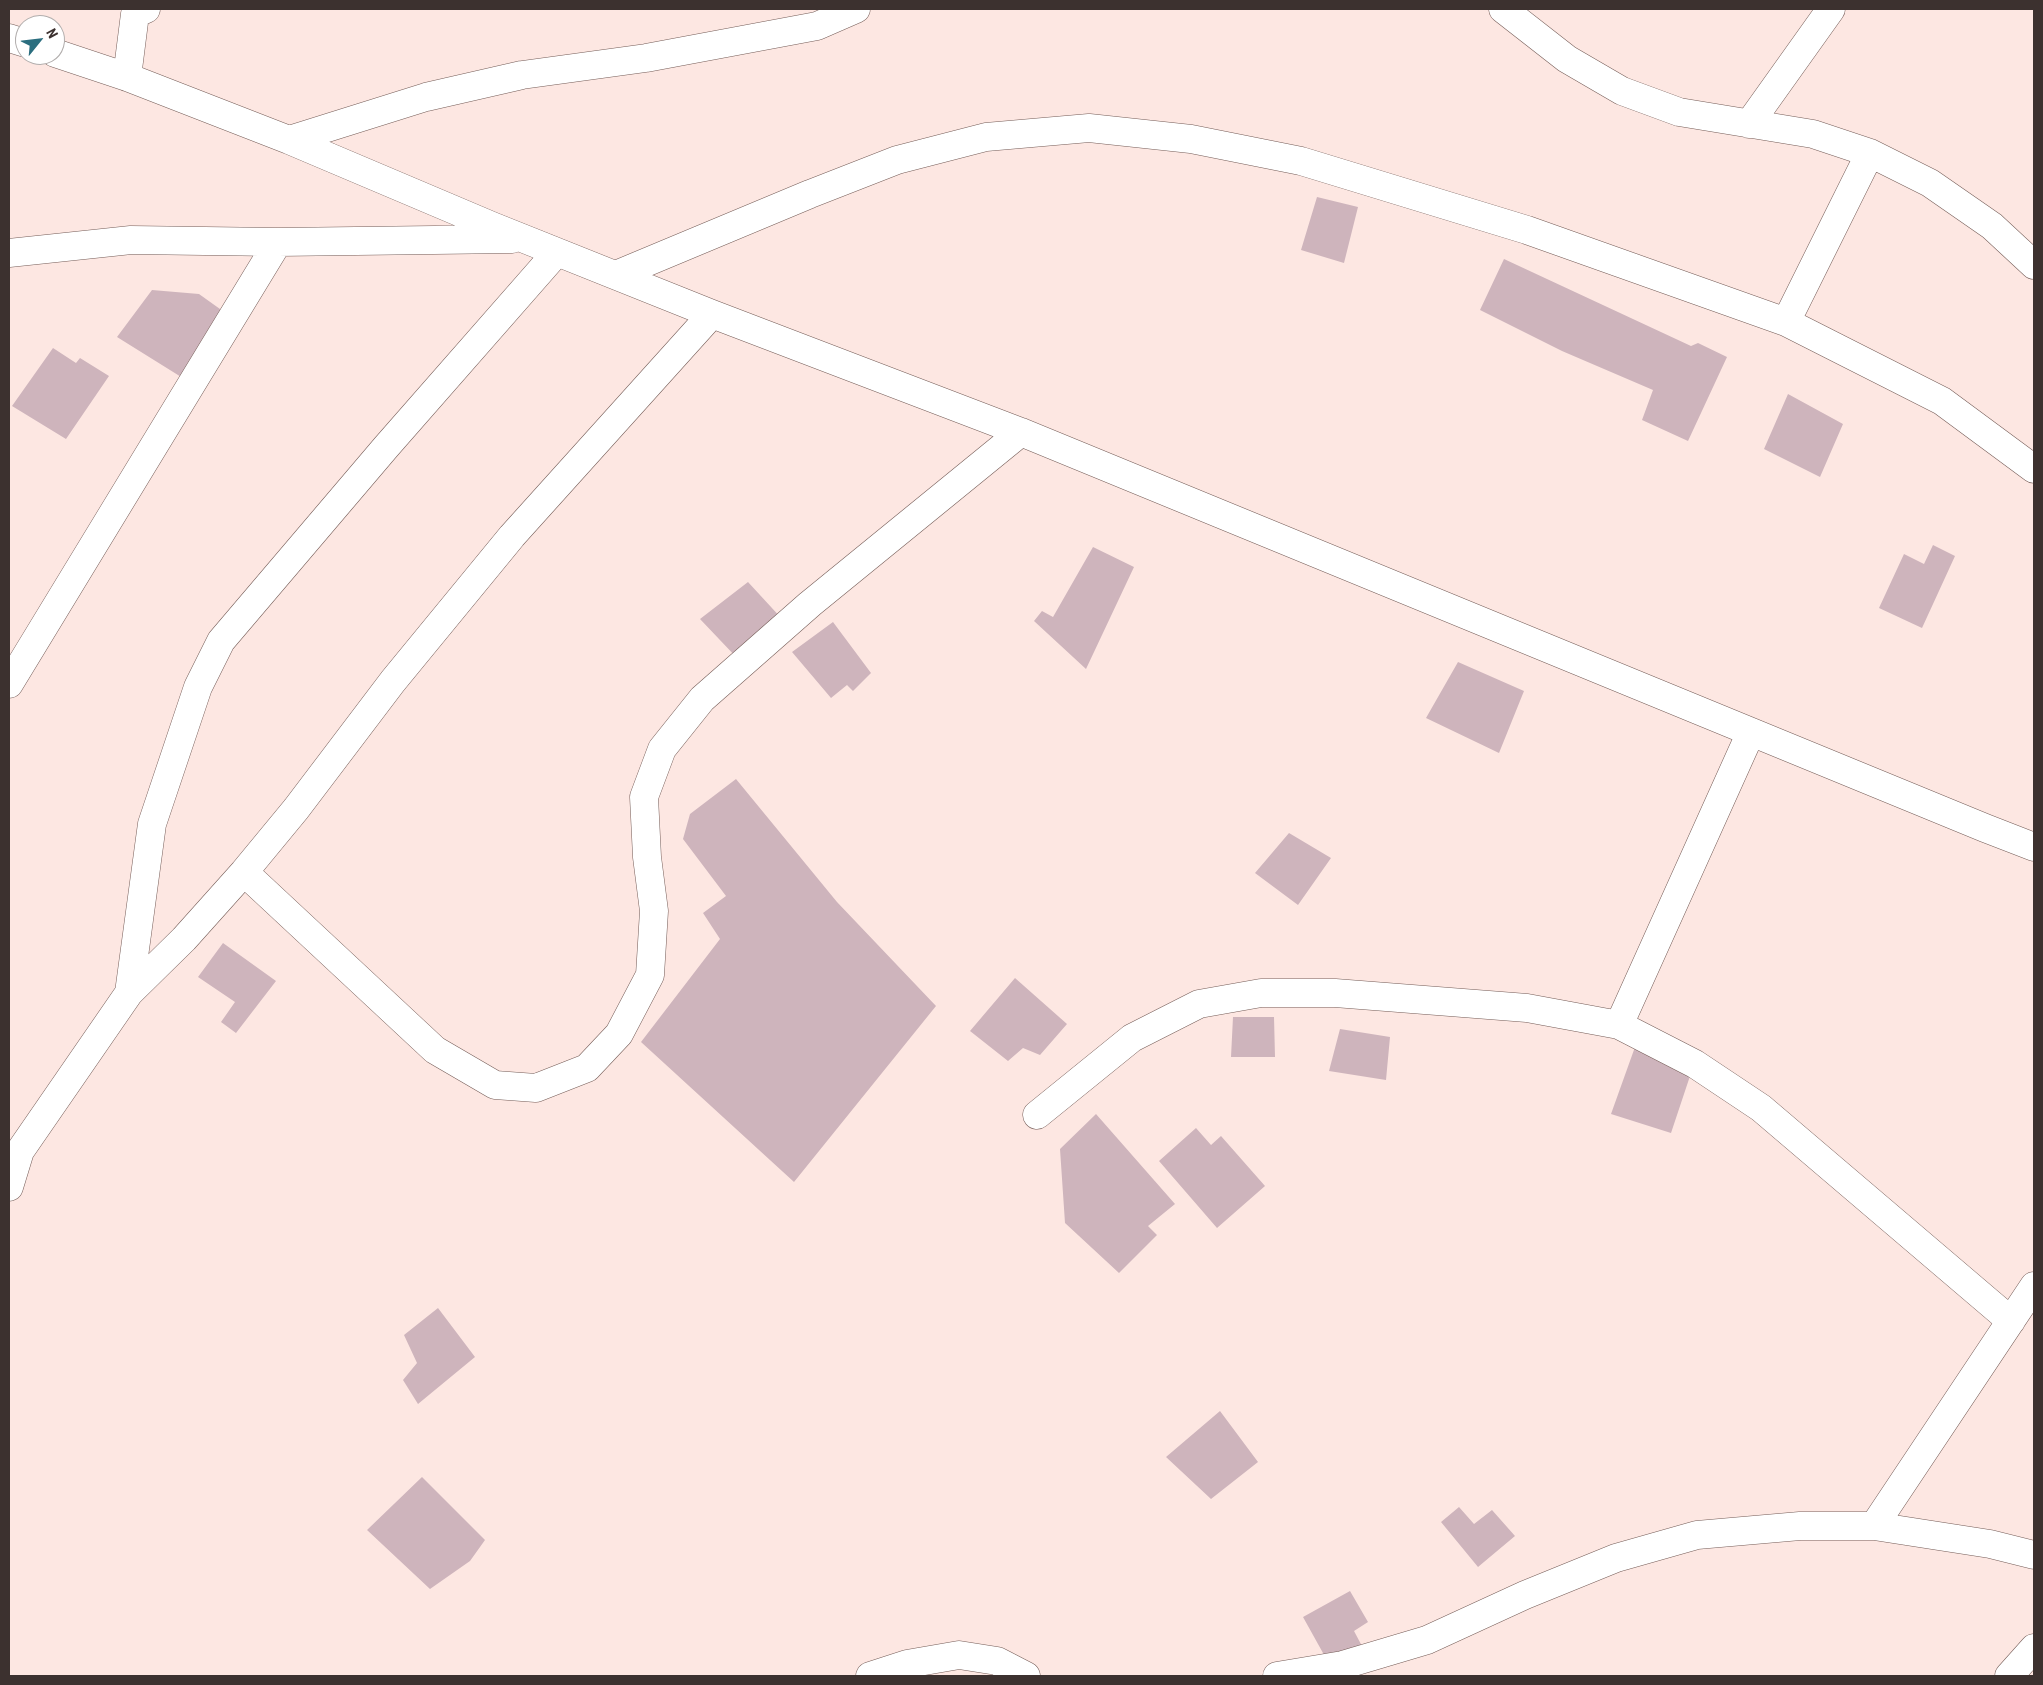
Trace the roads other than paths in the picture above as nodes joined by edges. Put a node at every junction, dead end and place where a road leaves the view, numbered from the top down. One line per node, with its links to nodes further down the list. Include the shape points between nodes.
1 (856, 9): 5 (street)
2 (1503, 9): 8 (street, via 1567,59 1622,91 1679,112)
3 (1831, 9): 8 (street)
4 (138, 11): 7 (street)
5 (813, 17): 9 (street, via 646,58 522,74 426,97)
6 (65, 56): 7 (street)
7 (127, 78): 9 (street)
8 (1749, 124): 10 (street, via 1813,134)
9 (289, 140): 11 (street)
10 (1865, 163): 15 (street, via 1930,183 1992,226); 17 (street)
11 (525, 239): 12 (street); 13 (street)
12 (278, 242): 14 (street, via 131,240); 21 (street)
13 (557, 252): 16 (street); 25 (street, via 386,446 221,641 198,687 152,824)
14 (11, 257)
15 (2034, 265)
16 (616, 275): 17 (street, via 896,160 986,137 1089,128 1191,139 1301,161); 18 (street)
17 (1792, 311): 20 (street, via 1942,401)
18 (712, 314): 19 (street); 24 (street, via 512,536)
19 (1021, 432): 22 (street); 24 (street, via 810,604 702,699 662,749 644,797 654,911 650,976 619,1034 587,1068 536,1088 495,1085 435,1050)
20 (2034, 470)
21 (9, 684)
22 (1751, 732): 23 (street); 26 (street)
23 (2034, 847)
24 (244, 872): 25 (street, via 184,939)
25 (129, 993): 28 (street, via 20,1151)
26 (1619, 1026): 27 (street, via 1527,1008 1335,993 1261,993 1199,1004 1132,1038); 30 (street, via 1695,1064 1761,1108)
27 (1037, 1115)
28 (9, 1187)
29 (2034, 1286): 30 (street)
30 (2011, 1320): 31 (street)
31 (1874, 1526): 32 (street, via 1990,1544); 36 (street, via 1800,1526 1697,1535 1616,1558 1426,1640 1343,1665)
32 (2034, 1555)
33 (2034, 1648): 37 (street)
34 (870, 1676): 35 (street, via 907,1664 959,1655 997,1662)
35 (1026, 1676)
36 (1277, 1676)
37 (2009, 1676)

